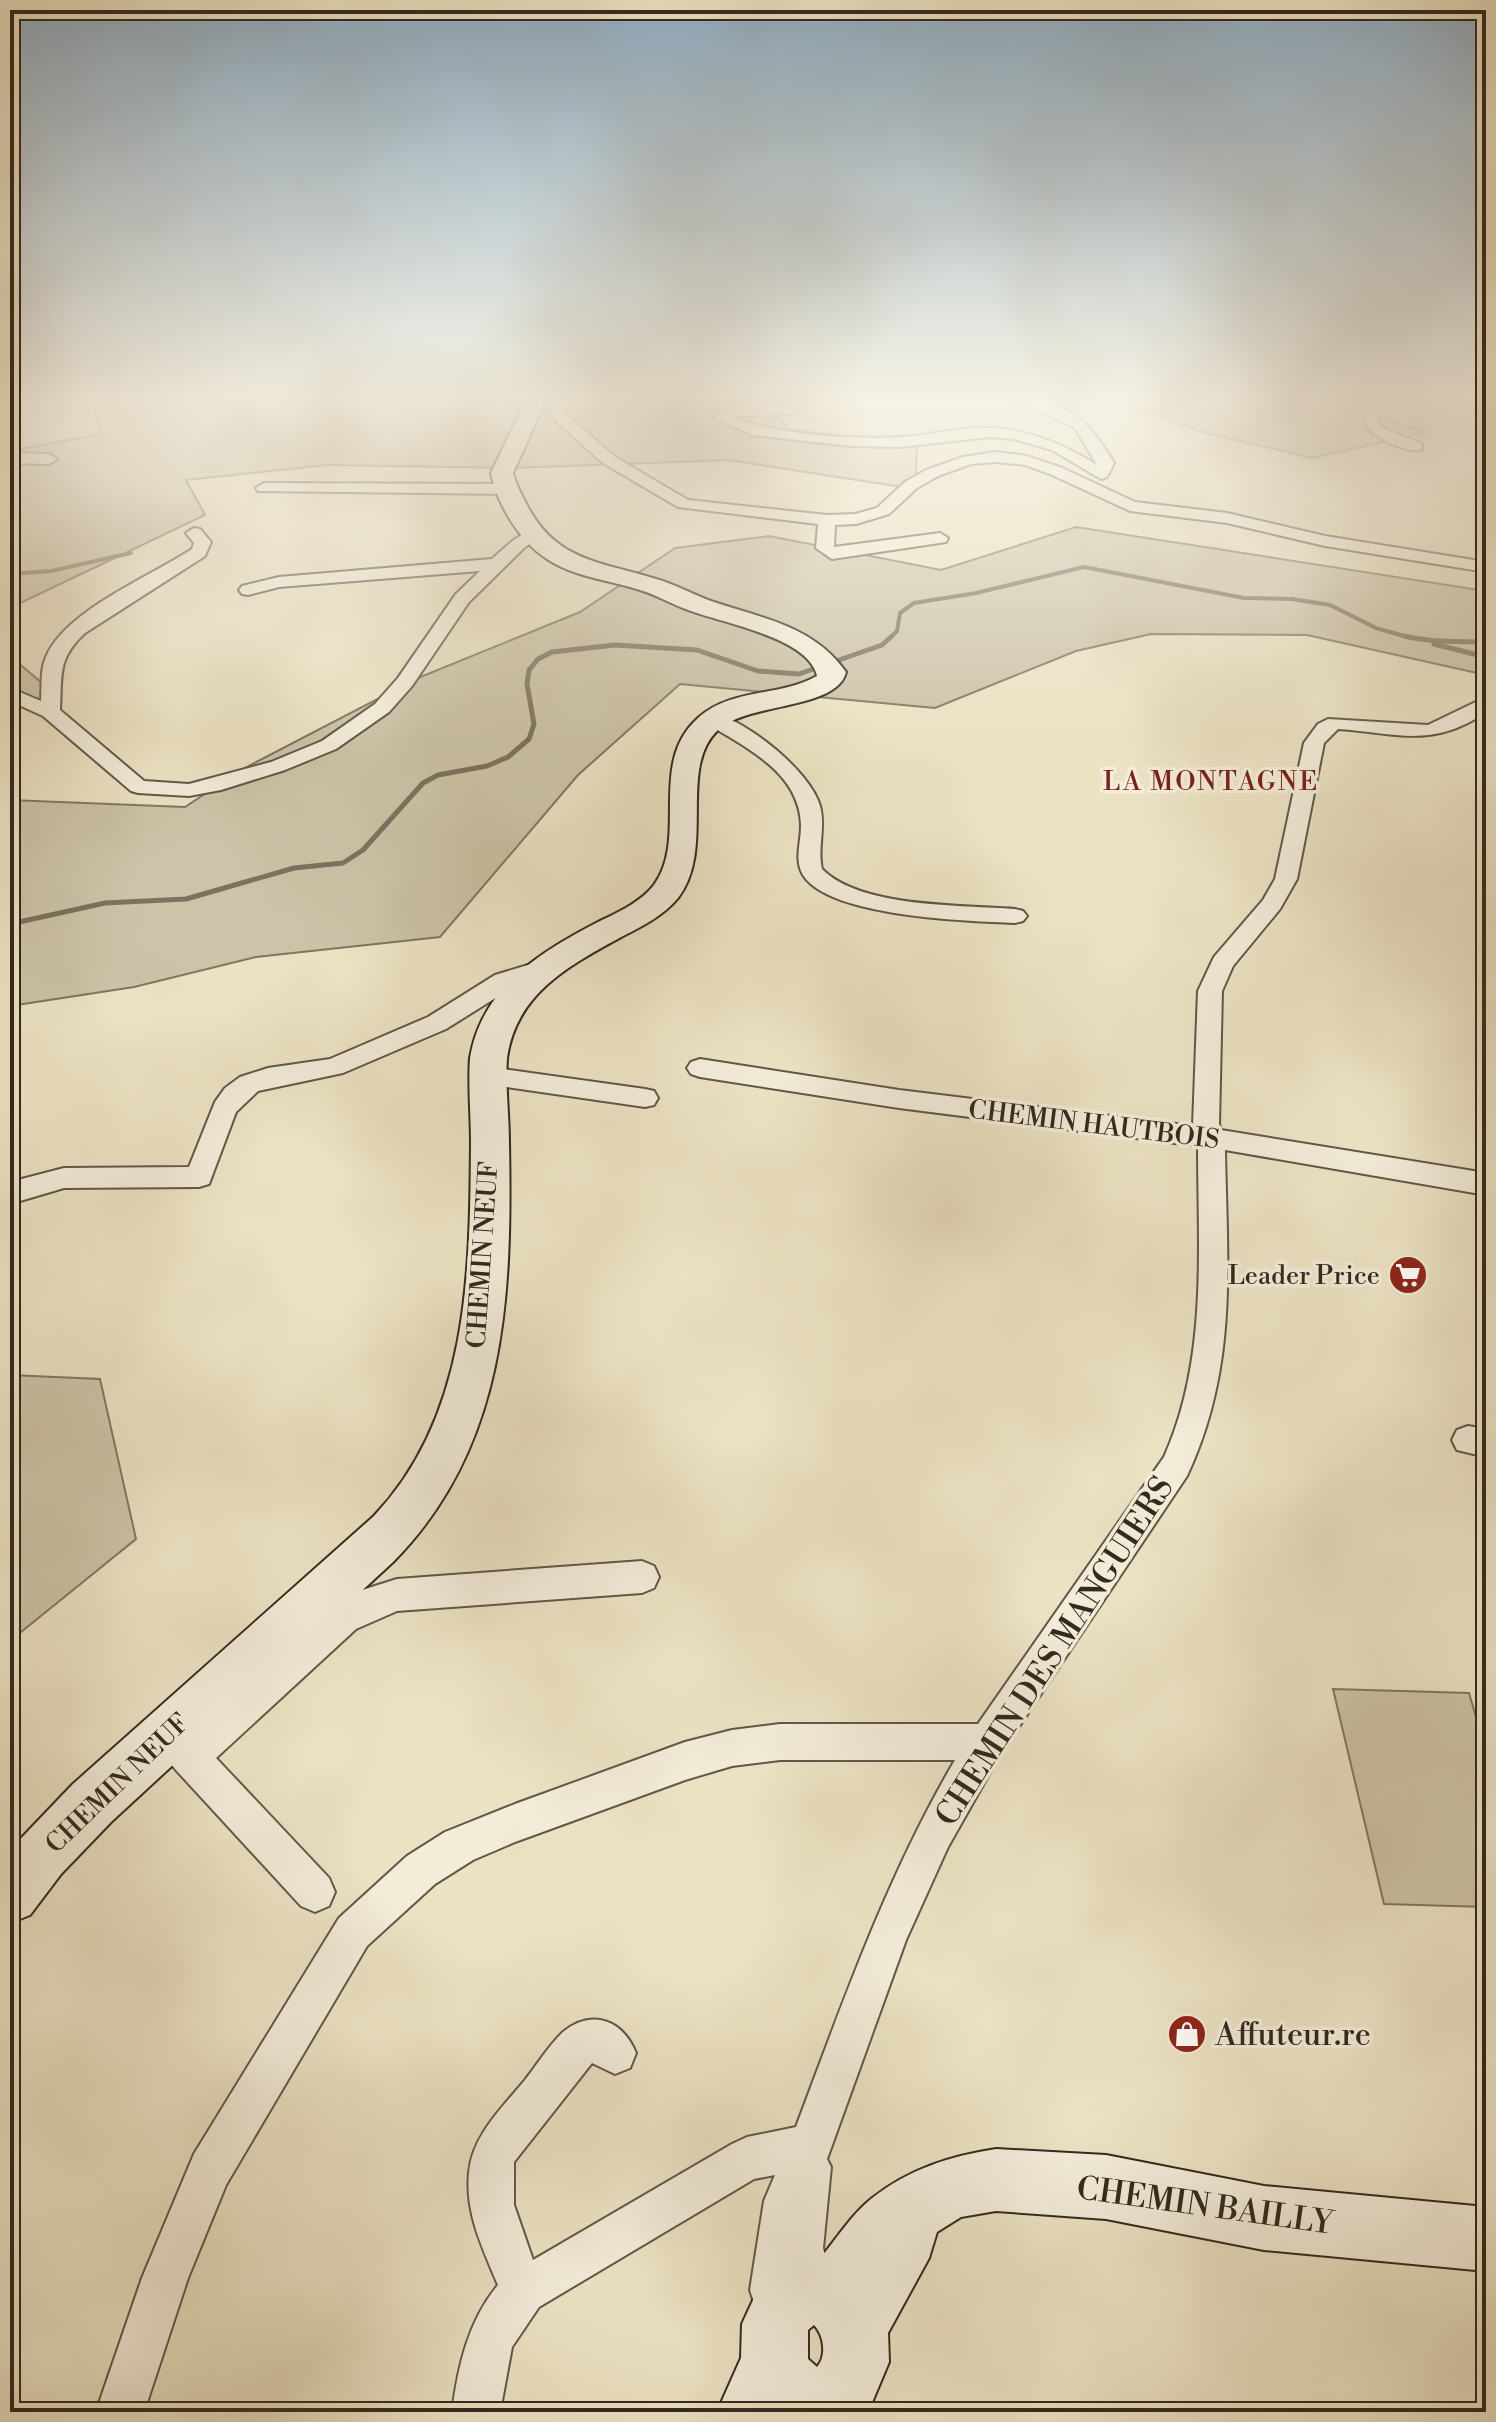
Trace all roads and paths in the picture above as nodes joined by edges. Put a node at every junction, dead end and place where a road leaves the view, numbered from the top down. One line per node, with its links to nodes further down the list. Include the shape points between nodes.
1 (520, 513): 7 (street)
2 (765, 513): 5 (street)
3 (876, 513): 5 (street)
4 (1183, 513): 10 (street)
5 (827, 520): 8 (street, via 825,548 832,554)
6 (194, 533): 14 (street, via 203,542 199,552 90,620 64,643 55,656)
7 (532, 536): 9 (street); 15 (street, via 572,563 777,629 824,661 830,680 825,685 736,707)
8 (940, 538)
9 (498, 564): 11 (street, via 279,582); 14 (street, via 462,598 382,708 329,745 278,766 189,790 138,787)
10 (1486, 567)
11 (248, 590)
12 (10, 694): 14 (street)
13 (1486, 703): 21 (street, CHEMIN DES MANGUIERS, via 1445,729 1413,733 1335,723 1319,734 1286,879 1272,904 1222,963 1210,991 1206,1124)
14 (50, 712)
15 (713, 719): 16 (street, via 780,763 807,792 812,812 809,864 828,885 860,898 918,908); 17 (street, CHEMIN NEUF, via 691,750 679,864 668,888 626,921)
16 (1015, 916)
17 (541, 969): 19 (street, CHEMIN NEUF, via 520,987 494,1031); 23 (street, via 504,981 437,1023 334,1067 249,1084 224,1109 199,1177 64,1178)
18 (700, 1068): 21 (street, CHEMIN HAUTBOIS)
19 (488, 1076): 20 (street); 26 (street, CHEMIN NEUF, via 489,1220 480,1332 449,1449 402,1520)
20 (645, 1098)
21 (1211, 1138): 22 (street, CHEMIN HAUTBOIS); 25 (street, CHEMIN DES MANGUIERS, via 1210,1316 1196,1420 1176,1466)
22 (1486, 1184)
23 (10, 1193)
24 (642, 1577): 26 (street, via 397,1595 371,1603 344,1617)
25 (987, 1742): 30 (street, CHEMIN DES MANGUIERS, via 934,1833 888,1935); 34 (street, via 780,1742 732,1748 515,1823 459,1846 421,1870 345,1945 210,2170 165,2278)
26 (178, 1745): 27 (street); 28 (street, CHEMIN NEUF, via 58,1833)
27 (315, 1892)
28 (10, 1895)
29 (615, 2053): 32 (street, via 603,2040 577,2048 495,2152 488,2170 491,2209)
30 (811, 2146): 32 (street, via 747,2159); 33 (street, CHEMIN DES MANGUIERS, via 786,2201 773,2290)
31 (1486, 2239): 33 (street, CHEMIN BAILLY, via 1264,2218 1106,2187 996,2180 951,2187 929,2201)
32 (523, 2291): 35 (street, via 502,2312 482,2361)
33 (801, 2352)
34 (120, 2412)
35 (476, 2412)

